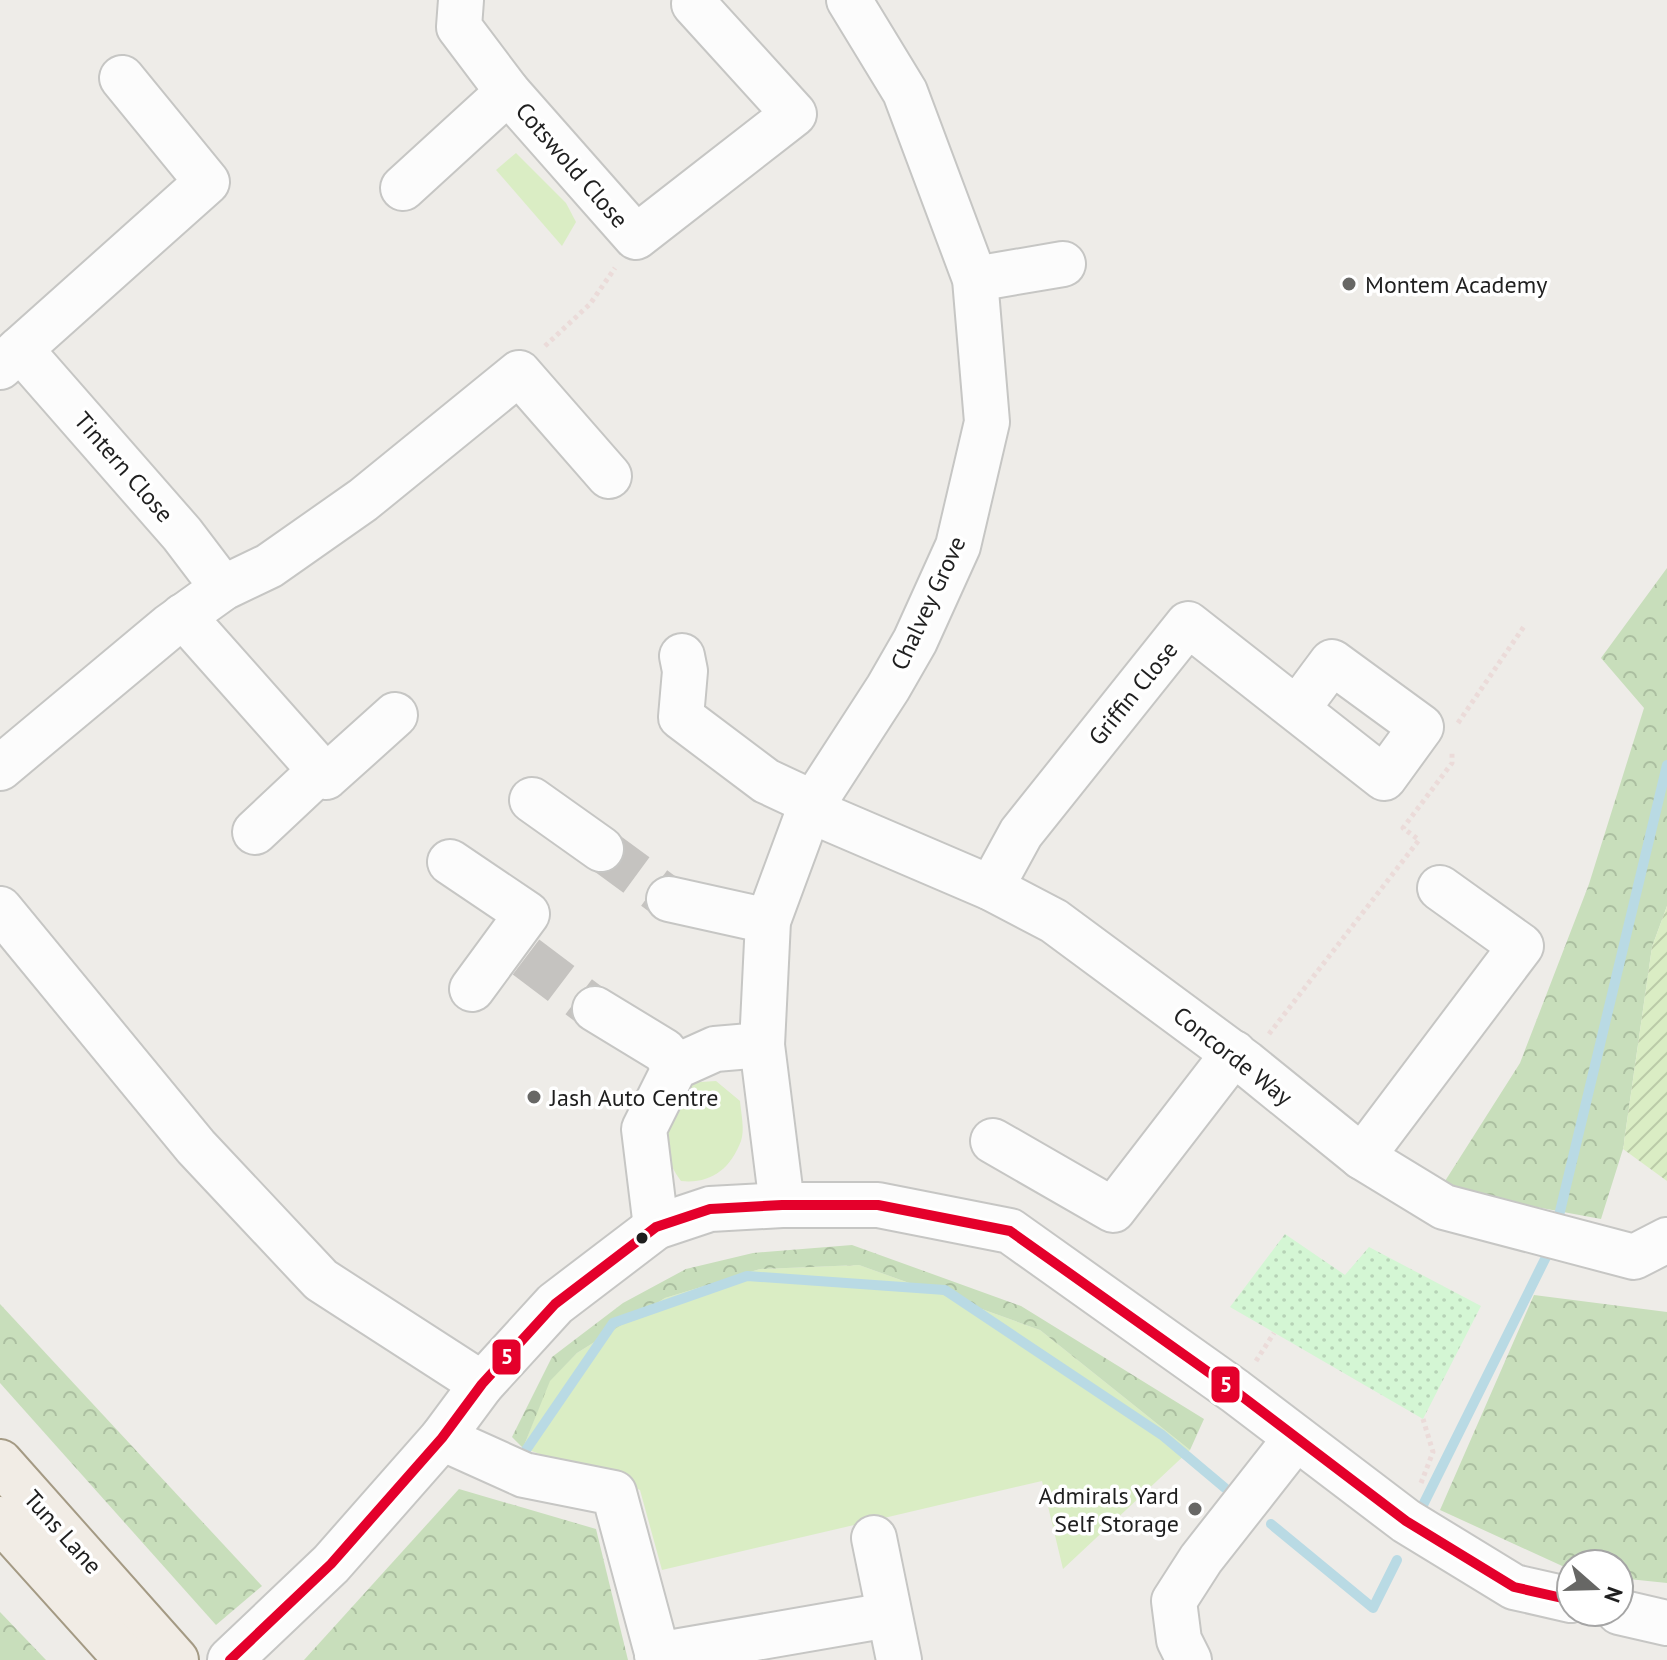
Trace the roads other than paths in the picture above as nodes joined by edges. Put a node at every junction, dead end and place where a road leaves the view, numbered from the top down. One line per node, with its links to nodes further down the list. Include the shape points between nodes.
1 (461, 0): 5 (street, Cotswold Close, via 459,27)
2 (849, 0): 8 (street, Chalvey Grove, via 905,92)
3 (694, 4): 5 (street, Cotswold Close, via 794,114 636,237)
4 (122, 78): 9 (street, via 207,182)
5 (508, 92): 6 (street, Cotswold Close)
6 (403, 188)
7 (1063, 264): 8 (street)
8 (975, 279): 19 (street, Chalvey Grove, via 987,422 958,546 915,641)
9 (10, 358): 11 (street, Tintern Close, via 182,534)
10 (609, 476): 11 (street, via 519,373 363,500 269,566)
11 (223, 588): 12 (street)
12 (183, 616): 16 (street); 17 (street)
13 (682, 656): 19 (street, Concorde Way, via 681,717 766,781)
14 (1297, 709): 14 (street, Griffin Close, via 1384,778 1421,727 1332,662); 23 (street, Griffin Close, via 1188,624 1021,833)
15 (395, 715): 17 (street, via 326,777)
16 (0, 768)
17 (320, 771): 20 (street)
18 (532, 800): 21 (street)
19 (811, 806): 23 (street, Concorde Way); 27 (street, Chalvey Grove)
20 (255, 832)
21 (601, 849)
22 (450, 862): 28 (street, via 527,914 517,950)
23 (991, 888): 31 (street, Concorde Way, via 1054,921)
24 (1440, 888): 34 (street, via 1521,946)
25 (669, 899): 27 (street)
26 (0, 909): 38 (street, via 196,1147 321,1280)
27 (768, 921): 30 (street, Chalvey Grove)
28 (472, 989)
29 (595, 1009): 32 (street, via 664,1051)
30 (762, 1045): 32 (street, via 715,1049); 35 (street, Chalvey Grove)
31 (1240, 1058): 33 (street, via 1113,1210); 34 (street, Concorde Way)
32 (675, 1067): 36 (street, via 644,1129)
33 (993, 1141)
34 (1362, 1157): 37 (street, Concorde Way, via 1444,1207 1634,1257)
35 (782, 1205): 36 (street, via 710,1209); 40 (street, via 878,1205 1010,1231)
36 (656, 1227): 38 (street, via 555,1304)
37 (1667, 1240)
38 (482, 1384): 39 (street)
39 (442, 1438): 49 (street, via 524,1475 614,1493); 52 (street, via 331,1564)
40 (1296, 1438): 44 (street, via 1406,1521 1514,1587); 54 (street, via 1174,1601 1179,1640)
41 (0, 1462): 45 (main road, Tuns Lane)
42 (0, 1519): 45 (main road, Tuns Lane)
43 (874, 1538): 46 (street)
44 (1555, 1596)
45 (110, 1613): 50 (main road); 51 (main road)
46 (888, 1615): 49 (street); 53 (street)
47 (1635, 1616): 48 (street)
48 (1667, 1623)
49 (658, 1658)
50 (127, 1660)
51 (176, 1660)
52 (230, 1660)
53 (899, 1660)
54 (1189, 1660)

